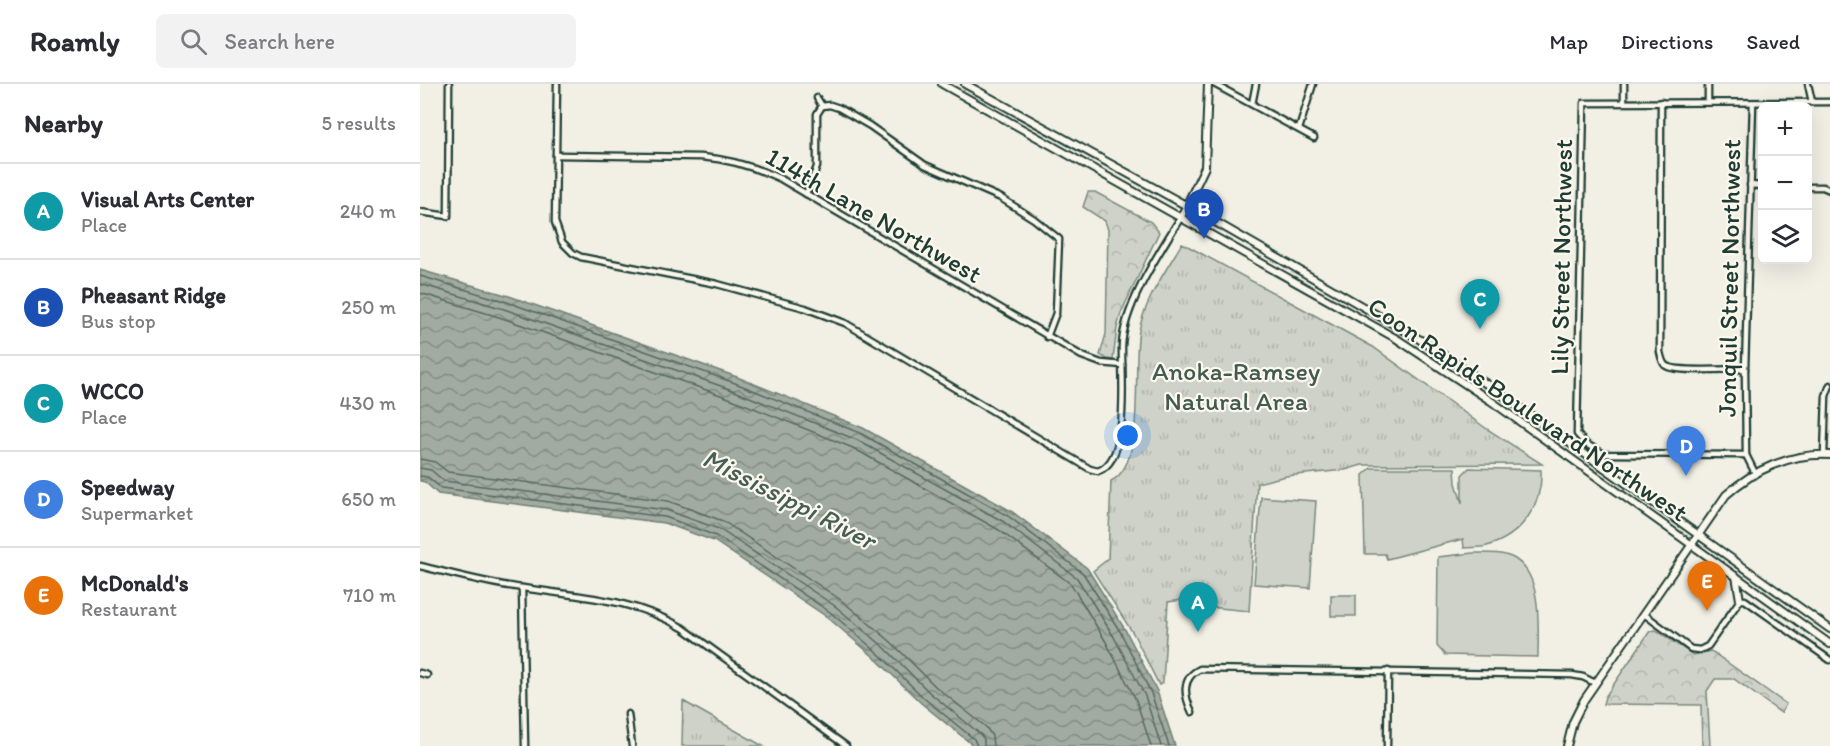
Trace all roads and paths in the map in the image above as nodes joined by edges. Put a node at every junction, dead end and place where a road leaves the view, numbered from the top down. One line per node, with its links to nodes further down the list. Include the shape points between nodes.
1 (449, 84): 31 (street, via 448,216)
2 (557, 84): 24 (street)
3 (942, 84): 32 (main road, Coon Rapids Boulevard Northwest)
4 (965, 84): 30 (main road, Coon Rapids Boulevard Northwest)
5 (1208, 84): 30 (main road, via 1205,166)
6 (1214, 84): 20 (street)
7 (1256, 84): 20 (street)
8 (1313, 84): 22 (street)
9 (1624, 84): 13 (street)
10 (1708, 84): 15 (street, Jonquil Street Northwest)
11 (1808, 84): 16 (street)
12 (817, 98): 21 (street)
13 (1624, 102): 14 (street); 37 (street, Lily Street Northwest, via 1584,103 1576,431 1579,438 1604,454)
14 (1661, 102): 15 (street); 35 (street, via 1663,363 1695,370)
15 (1708, 102): 18 (street)
16 (1812, 102): 17 (street)
17 (1830, 102)
18 (1753, 103): 19 (street); 25 (street, Jonquil Street Northwest)
19 (1758, 103)
20 (1252, 104): 22 (street)
21 (822, 106): 29 (street, via 817,114 817,167); 33 (street, via 839,108 925,165 1001,198 1059,239 1056,314)
22 (1299, 129): 23 (street)
23 (1314, 138)
24 (556, 155): 29 (street, 114th Lane Northwest, via 718,159 756,168); 34 (street, via 555,222 567,249 581,257 717,284 831,317 1090,469 1098,471 1107,466 1118,446)
25 (1750, 185): 26 (street); 35 (street, Jonquil Street Northwest)
26 (1758, 186)
27 (1812, 187): 28 (street)
28 (1830, 190)
29 (806, 194): 33 (street, 114th Lane Northwest)
30 (1186, 206): 32 (main road); 40 (main road, Coon Rapids Boulevard Northwest, via 1419,339)
31 (420, 212)
32 (1181, 217): 34 (street, via 1129,312 1122,339); 41 (main road, Coon Rapids Boulevard Northwest, via 1413,349)
33 (1047, 337): 34 (street, 114th Lane Northwest, via 1091,360)
34 (1122, 365)
35 (1745, 369): 37 (street, Jonquil Street Northwest)
36 (1830, 385): 38 (street, via 1826,396)
37 (1746, 455): 39 (street)
38 (1827, 455): 39 (main road, via 1791,459)
39 (1755, 473): 40 (main road, via 1726,495)
40 (1698, 535): 41 (main road); 47 (main road, Coon Rapids Boulevard Northwest)
41 (1692, 545): 43 (main road, Coon Rapids Boulevard Northwest); 46 (main road)
42 (420, 566): 44 (street)
43 (1736, 576): 45 (main road); 48 (main road, Coon Rapids Boulevard Northwest)
44 (522, 588): 56 (street); 58 (street, via 610,600 657,615 683,628)
45 (1740, 600): 46 (street, via 1708,646 1700,650 1691,649); 49 (street, via 1747,601)
46 (1644, 614): 53 (main road)
47 (1830, 629)
48 (1830, 644)
49 (1830, 660)
50 (1388, 671): 53 (street, via 1572,675); 54 (street, via 1200,669 1186,686); 59 (street)
51 (420, 673): 52 (street)
52 (427, 675)
53 (1595, 683): 60 (main road, via 1577,711)
54 (1192, 712)
55 (628, 714): 57 (street)
56 (525, 746)
57 (632, 746)
58 (846, 746)
59 (1387, 746)
60 (1567, 746)

